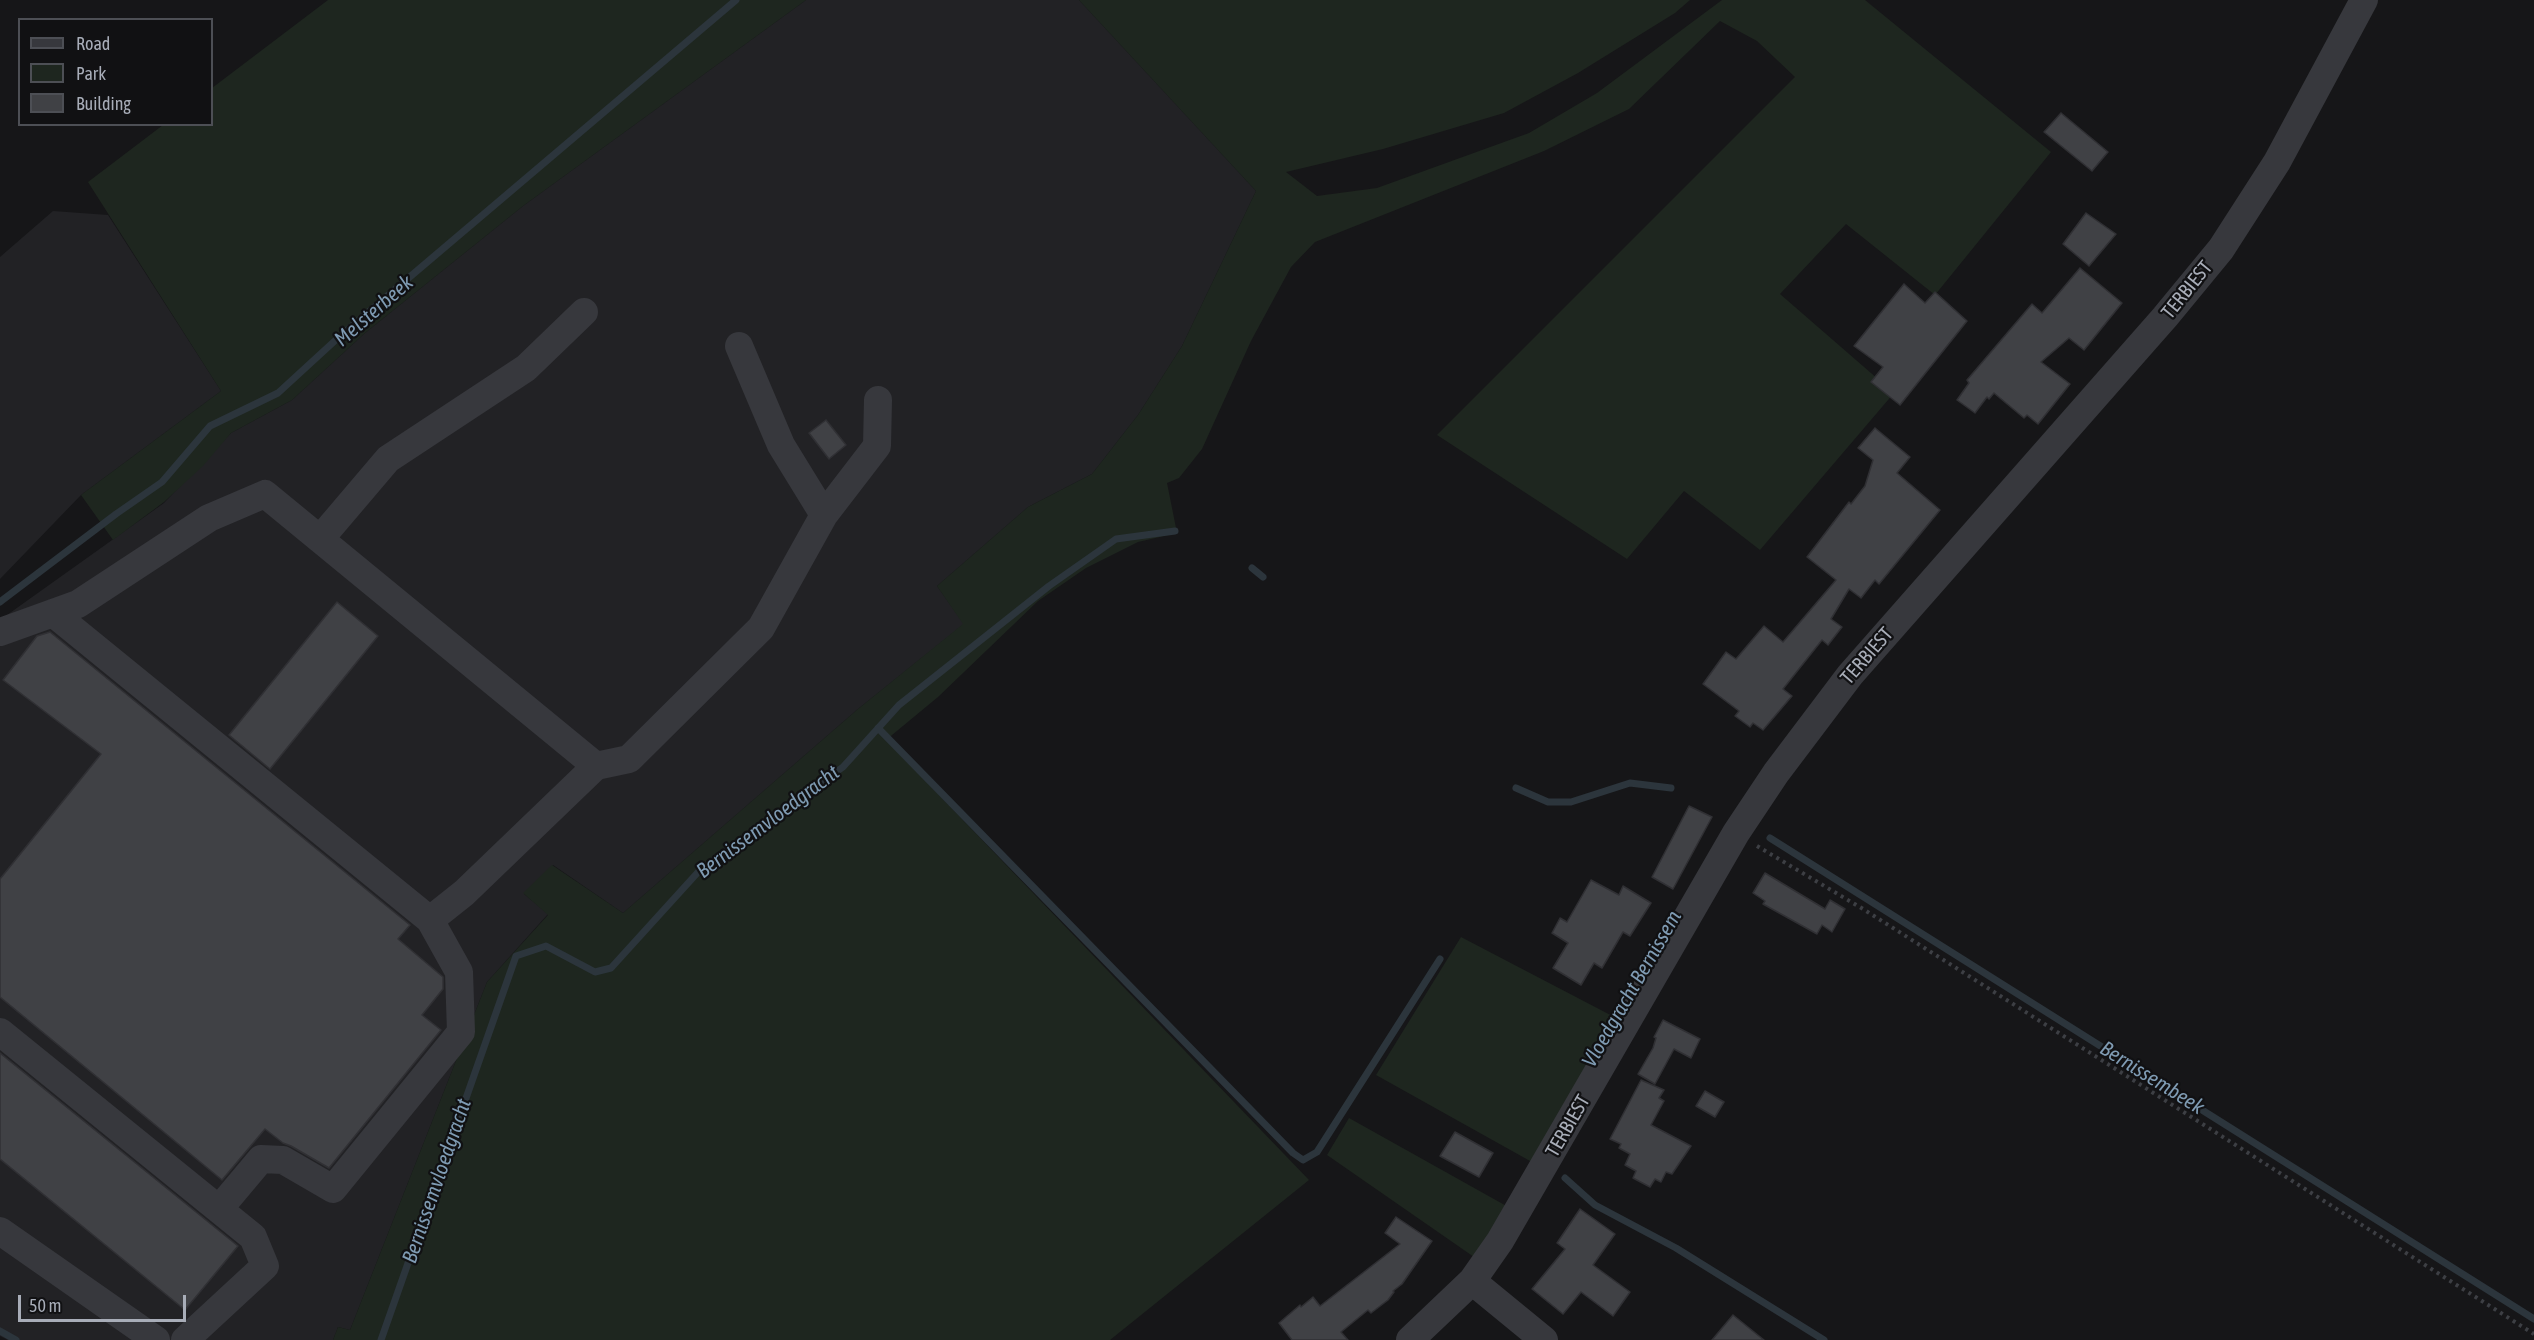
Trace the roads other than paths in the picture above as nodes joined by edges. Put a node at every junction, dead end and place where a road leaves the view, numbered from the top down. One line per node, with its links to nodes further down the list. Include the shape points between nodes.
1 (2364, 0): 14 (street, TERBIEST, via 2277,162 2220,249 2165,317 1850,675 1776,773 1736,833 1505,1233)
2 (584, 312): 6 (street, via 526,368 388,459)
3 (738, 346): 5 (street, via 781,445)
4 (878, 400): 5 (street, via 876,446)
5 (824, 515): 9 (street, via 761,628 629,759)
6 (320, 539): 7 (street, via 265,494 209,518 78,604); 9 (street)
7 (52, 613): 8 (street); 10 (street)
8 (0, 632)
9 (596, 766): 10 (street, via 464,893)
10 (430, 920): 12 (street, via 459,972 460,1032 333,1189 283,1160 261,1160)
11 (0, 1032): 12 (street)
12 (219, 1209): 16 (street, via 253,1237 265,1266)
13 (0, 1231): 15 (street)
14 (1472, 1281): 17 (street, TERBIEST); 18 (street)
15 (156, 1340)
16 (185, 1340)
17 (1410, 1340)
18 (1544, 1340)

